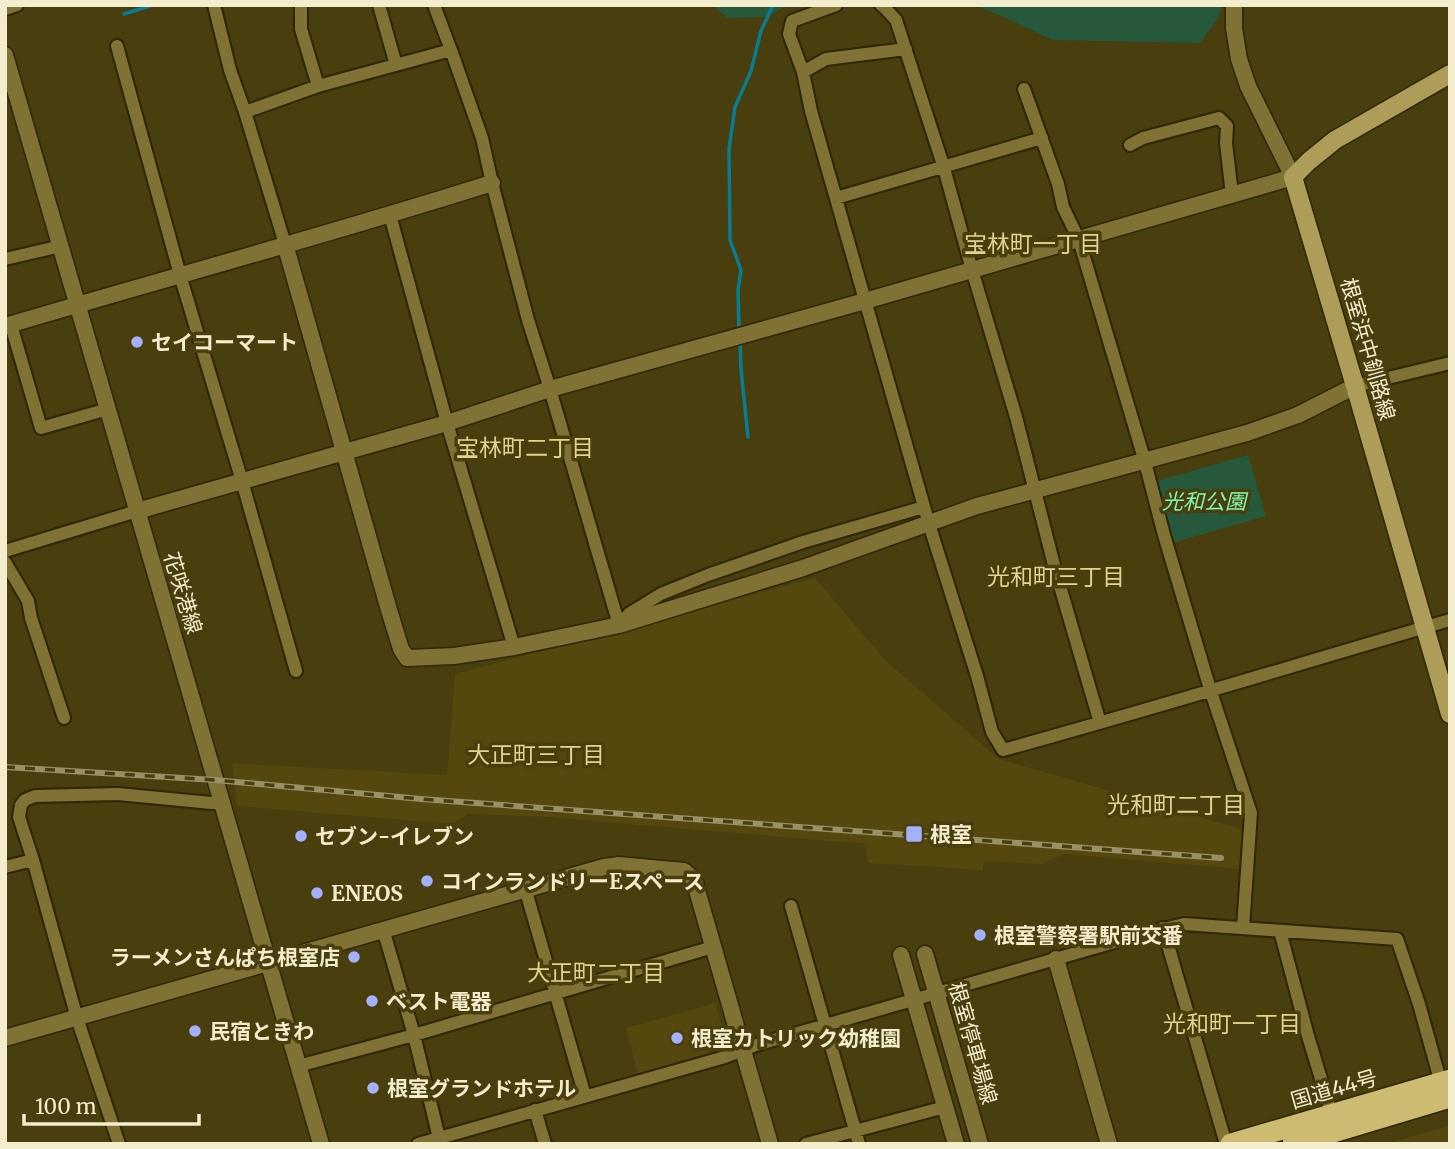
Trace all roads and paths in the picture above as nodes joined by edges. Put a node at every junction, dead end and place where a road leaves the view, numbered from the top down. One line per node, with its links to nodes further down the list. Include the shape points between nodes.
1 (16, 5): 9 (street)
2 (214, 5): 20 (street)
3 (301, 5): 17 (street, via 300,29)
4 (379, 5): 14 (street)
5 (434, 5): 12 (street)
6 (836, 5): 15 (street, via 792,21 789,34)
7 (881, 5): 11 (street, via 897,20)
8 (1234, 5): 24 (street, via 1239,59 1248,86)
9 (5, 9)
10 (117, 46): 34 (street)
11 (906, 49): 15 (street, via 826,59); 23 (street)
12 (452, 50): 14 (street); 25 (street)
13 (5, 55): 19 (street, 花咲港線)
14 (396, 65): 17 (street)
15 (803, 72): 27 (street)
16 (1450, 74): 24 (main road, via 1335,140)
17 (318, 86): 20 (street)
18 (1024, 89): 21 (street)
19 (12, 100): 31 (street, 花咲港線)
20 (244, 111): 30 (street)
21 (1042, 138): 23 (street); 29 (street, via 1063,207)
22 (1130, 145): 26 (street, via 1219,118 1227,126)
23 (944, 168): 27 (street); 33 (street)
24 (1293, 177): 26 (street); 39 (main road, 根室浜中釧路線)
25 (492, 183): 28 (street); 40 (street)
26 (1232, 195): 29 (street)
27 (836, 198): 35 (street)
28 (390, 215): 30 (street); 42 (street)
29 (1079, 240): 33 (street); 44 (street)
30 (285, 244): 34 (street); 43 (street)
31 (61, 246): 32 (street); 36 (street, 花咲港線)
32 (5, 259)
33 (972, 270): 35 (street); 46 (street)
34 (180, 275): 36 (street); 45 (street)
35 (865, 301): 40 (street); 47 (street)
36 (78, 305): 37 (street); 41 (street, 花咲港線)
37 (8, 326): 41 (street, via 41,428)
38 (1450, 363): 39 (street)
39 (1355, 386): 44 (street, via 1260,429); 54 (main road, 根室浜中釧路線)
40 (550, 389): 42 (street); 53 (street)
41 (108, 409): 48 (street, 花咲港線)
42 (447, 423): 43 (street); 55 (street)
43 (343, 453): 45 (street); 55 (street, via 407,658)
44 (1145, 462): 46 (street); 57 (street)
45 (242, 481): 48 (street); 56 (street)
46 (1036, 490): 49 (street); 60 (street)
47 (924, 507): 49 (street); 53 (street, via 708,575 661,594 630,612)
48 (137, 511): 50 (street); 61 (street, 花咲港線)
49 (929, 524): 53 (street); 60 (street, via 992,732 1003,750)
50 (5, 551)
51 (5, 562): 59 (street, via 28,601)
52 (1450, 620): 54 (street)
53 (619, 625): 55 (street)
54 (1424, 627): 57 (street); 58 (main road, 根室浜中釧路線)
55 (514, 647)
56 (296, 671)
57 (1210, 689): 60 (street); 67 (street, via 1251,813)
58 (1450, 714)
59 (64, 718)
60 (1100, 723)
61 (222, 804): 62 (street, via 118,794 36,796 25,800 19,817); 74 (street, 花咲港線)
62 (33, 860): 63 (street); 78 (street)
63 (5, 867)
64 (525, 888): 68 (street); 70 (street, via 619,865 684,871 694,880); 75 (street)
65 (791, 906): 79 (street)
66 (1163, 928): 67 (street, via 1184,924); 73 (street); 101 (street)
67 (1243, 928): 69 (street)
68 (383, 929): 74 (street); 80 (street)
69 (1280, 931): 84 (street, via 1397,939); 88 (street)
70 (713, 947): 75 (street); 82 (street)
71 (901, 954): 77 (street, 根室停車場線)
72 (925, 954): 76 (street, 根室停車場線)
73 (1056, 959): 76 (street); 100 (street)
74 (268, 964): 78 (street); 83 (street, 花咲港線)
75 (555, 993): 80 (street); 85 (street)
76 (937, 993): 77 (street); 99 (street, 根室停車場線)
77 (915, 1000): 79 (street); 86 (street, 根室停車場線)
78 (77, 1018): 81 (street); 91 (street)
79 (825, 1026): 82 (street); 89 (street)
80 (414, 1035): 83 (street); 90 (street)
81 (5, 1038)
82 (743, 1051): 85 (street); 95 (street)
83 (298, 1066): 92 (street, 花咲港線)
84 (1446, 1090): 88 (highway, 国道44号); 103 (highway, 国道44号)
85 (585, 1096): 87 (street)
86 (945, 1107): 89 (street); 98 (street, 根室停車場線)
87 (535, 1110): 90 (street); 94 (street)
88 (1332, 1115): 102 (highway, 国道44号)
89 (855, 1130): 96 (street); 97 (street)
90 (439, 1138): 93 (street)
91 (119, 1144)
92 (321, 1144)
93 (418, 1144)
94 (545, 1144)
95 (770, 1144)
96 (806, 1144)
97 (859, 1144)
98 (956, 1144)
99 (981, 1144)
100 (1110, 1144)
101 (1226, 1144)
102 (1231, 1144)
103 (1293, 1144)

